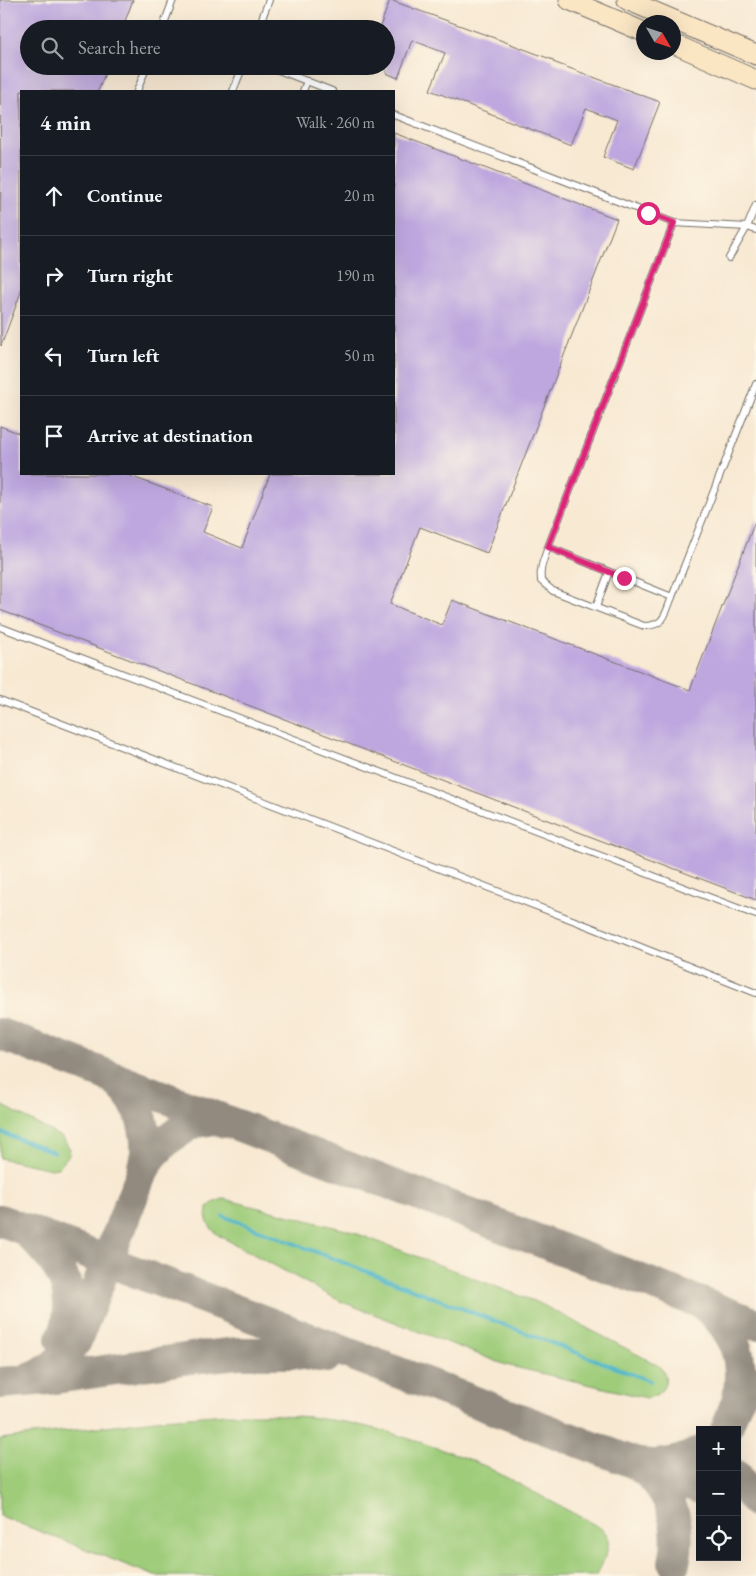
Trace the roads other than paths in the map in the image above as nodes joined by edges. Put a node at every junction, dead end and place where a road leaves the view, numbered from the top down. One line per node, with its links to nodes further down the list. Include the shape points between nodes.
1 (173, 0): 5 (lane)
2 (269, 0): 6 (lane)
3 (570, 0): 7 (street)
4 (627, 0): 9 (street)
5 (165, 20)
6 (261, 20)
7 (636, 29)
8 (681, 47): 13 (street)
9 (756, 55)
10 (144, 75): 15 (lane)
11 (239, 75): 16 (lane)
12 (291, 75): 14 (lane)
13 (756, 80)
14 (306, 81): 17 (lane); 18 (lane)
15 (138, 90)
16 (233, 90)
17 (303, 90)
18 (329, 90)
19 (395, 115): 21 (lane)
20 (756, 205): 22 (lane)
21 (674, 223): 22 (lane); 26 (lane)
22 (747, 226): 23 (lane); 24 (lane)
23 (756, 230)
24 (730, 258)
25 (756, 384): 28 (lane)
26 (548, 547): 27 (lane); 29 (lane, via 541,581 553,591)
27 (609, 572): 28 (lane); 29 (lane)
28 (672, 597): 29 (lane, via 663,618 653,626 644,626)
29 (596, 607)
30 (0, 628): 32 (lane)
31 (0, 700): 33 (lane)
32 (756, 915)
33 (756, 992)

